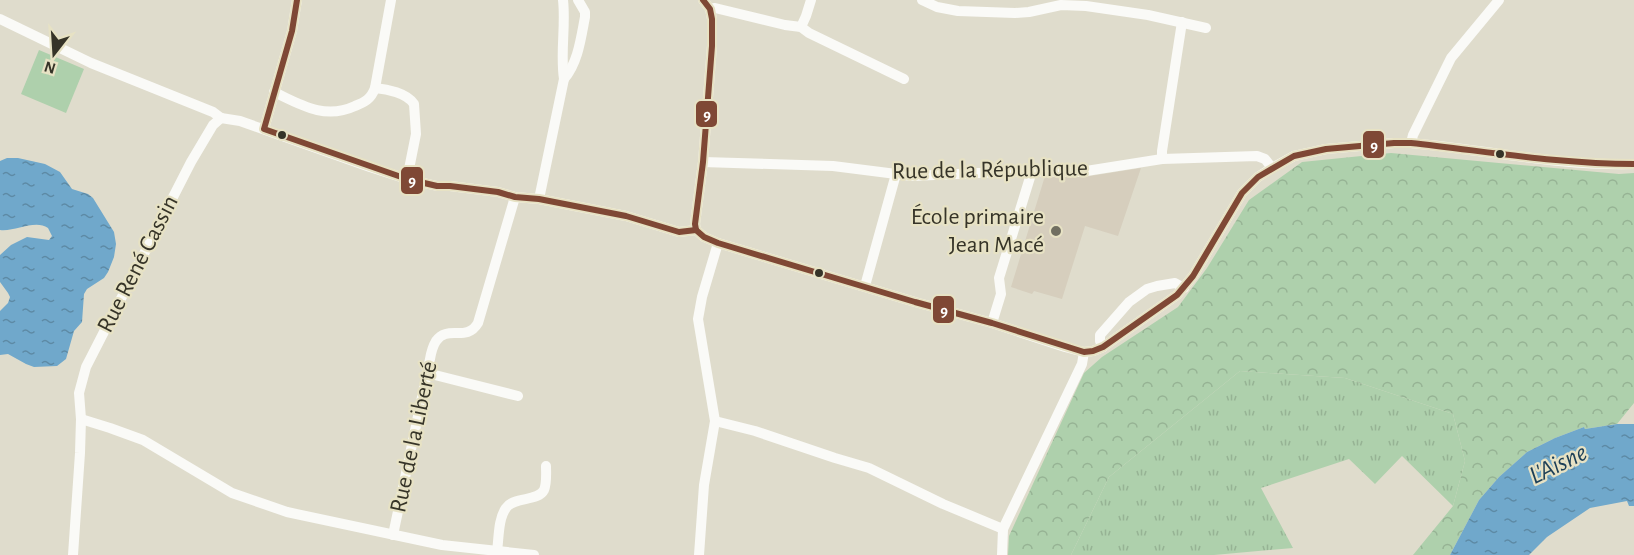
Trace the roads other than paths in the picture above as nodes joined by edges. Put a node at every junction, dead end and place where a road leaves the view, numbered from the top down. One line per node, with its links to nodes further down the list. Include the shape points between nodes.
1 (297, 0): 17 (street)
2 (391, 0): 16 (street)
3 (563, 0): 9 (street)
4 (811, 0): 12 (street)
5 (922, 0): 11 (street, via 958,11 1015,14 1061,5 1086,6)
6 (1499, 0): 20 (street, via 1451,58)
7 (580, 3): 9 (street); 14 (street, via 585,17 577,53)
8 (706, 4): 12 (street); 22 (street, via 712,19 712,46)
9 (565, 17): 14 (street)
10 (0, 20): 18 (street)
11 (1182, 22): 13 (street); 21 (street)
12 (801, 27): 15 (street)
13 (1206, 28)
14 (564, 79): 29 (street)
15 (904, 79)
16 (375, 88): 17 (street, via 368,100 329,112 317,111); 27 (street, via 407,97 414,104 416,134)
17 (274, 92): 19 (street)
18 (221, 118): 19 (street); 39 (street, Rue René Cassin, via 181,180 86,367 79,393)
19 (264, 129): 27 (street)
20 (1411, 143): 23 (street, via 1575,162); 24 (street, via 1326,149 1294,156)
21 (1162, 159): 24 (street, Rue de la République, via 1257,156); 25 (street, Rue de la République, via 1080,172)
22 (703, 162): 26 (street, Rue de la République, via 833,166); 30 (street)
23 (1634, 164)
24 (1272, 168): 33 (street, via 1242,193)
25 (1032, 171): 26 (street, Rue de la République); 34 (street, via 999,278 1001,294)
26 (896, 174): 32 (street)
27 (407, 179): 28 (street)
28 (515, 197): 29 (street); 37 (street, Rue de la Liberté, via 478,324 467,334 454,332 438,338)
29 (539, 199): 30 (street, via 626,216 679,232)
30 (696, 230): 31 (street)
31 (718, 243): 32 (street); 40 (street, via 698,319)
32 (865, 286): 34 (street)
33 (1184, 288): 35 (street); 35 (street, via 1175,284 1147,290 1130,302 1100,335)
34 (992, 323): 36 (street)
35 (1101, 344): 36 (street)
36 (1084, 352): 42 (street, via 1082,364)
37 (427, 373): 38 (street); 43 (street, Rue de la Liberté)
38 (518, 396)
39 (81, 419): 43 (street, via 143,440 232,493 287,512); 45 (street, Rue René Cassin)
40 (716, 422): 42 (street, via 755,430 869,468); 47 (street, via 704,484)
41 (546, 466): 44 (street, via 542,493 507,505)
42 (1003, 529): 48 (street)
43 (393, 535): 44 (street)
44 (497, 551): 46 (street)
45 (73, 555)
46 (534, 555)
47 (699, 555)
48 (1002, 555)

